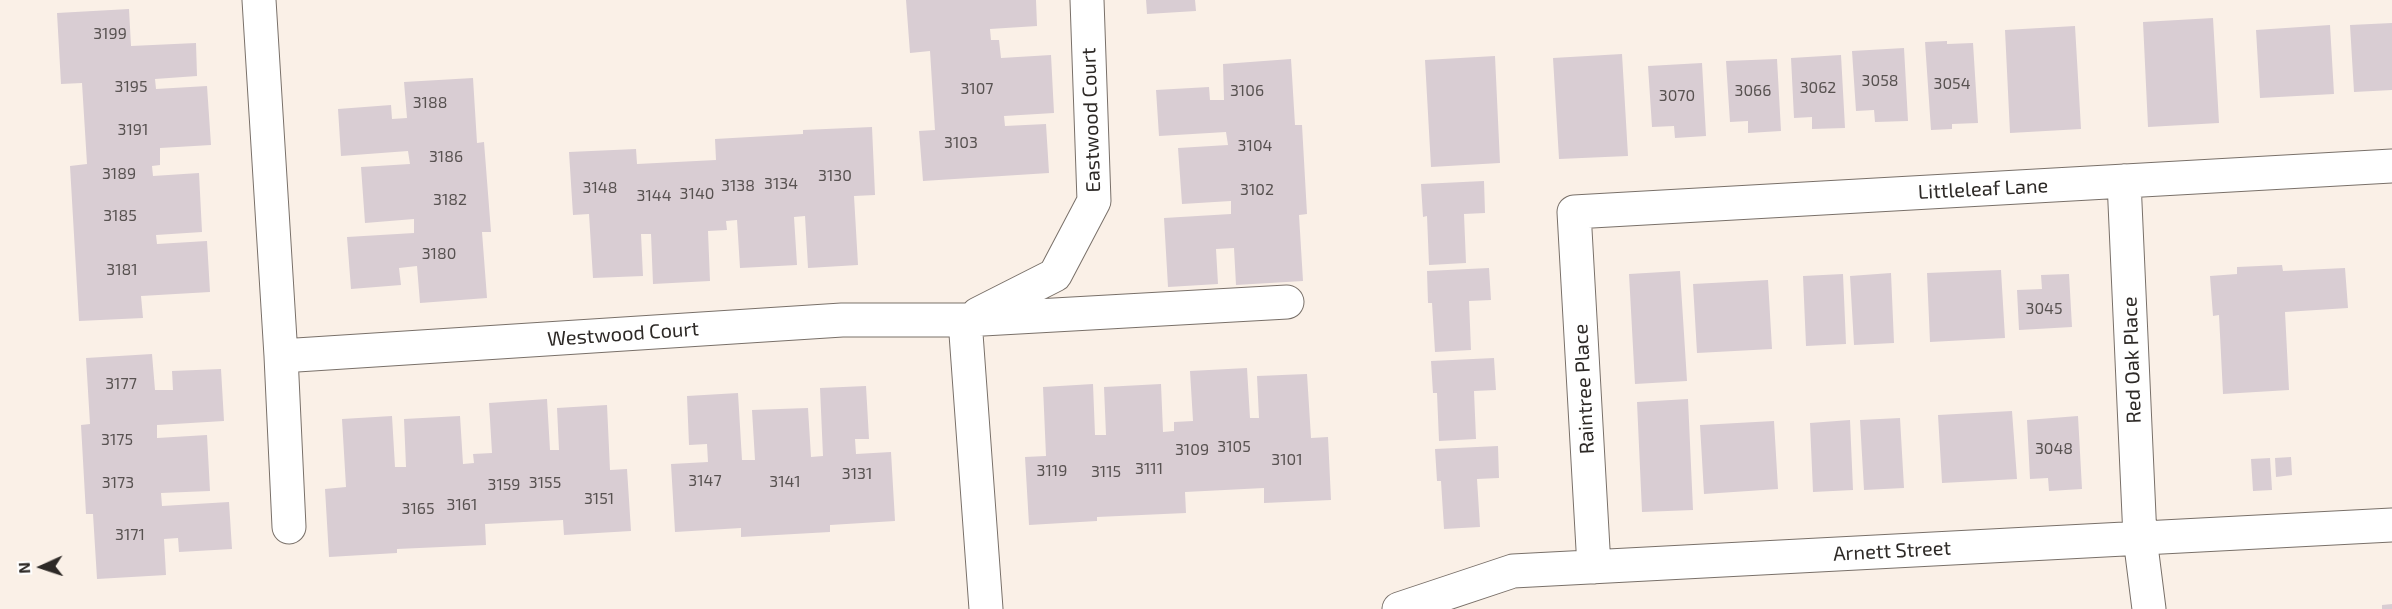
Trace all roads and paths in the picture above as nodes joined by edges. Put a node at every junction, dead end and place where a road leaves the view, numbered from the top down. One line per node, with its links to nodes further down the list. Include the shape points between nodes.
1 (259, 0): 8 (street)
2 (1087, 0): 7 (street, Eastwood Court, via 1094,201 1056,275)
3 (2392, 166): 4 (street, Littleleaf Lane)
4 (2124, 181): 5 (street, Littleleaf Lane); 11 (street, Red Oak Place)
5 (1574, 212): 12 (street, Raintree Place)
6 (1287, 302): 7 (street, Westwood Court)
7 (965, 320): 8 (street, Westwood Court, via 842,320); 13 (street)
8 (281, 356): 10 (street)
9 (2392, 525): 11 (street, Arnett Street)
10 (289, 527)
11 (2140, 538): 12 (street, Arnett Street); 15 (street, Red Oak Place)
12 (1593, 567): 14 (street, Arnett Street, via 1513,571)
13 (986, 609)
14 (1399, 609)
15 (2149, 609)

